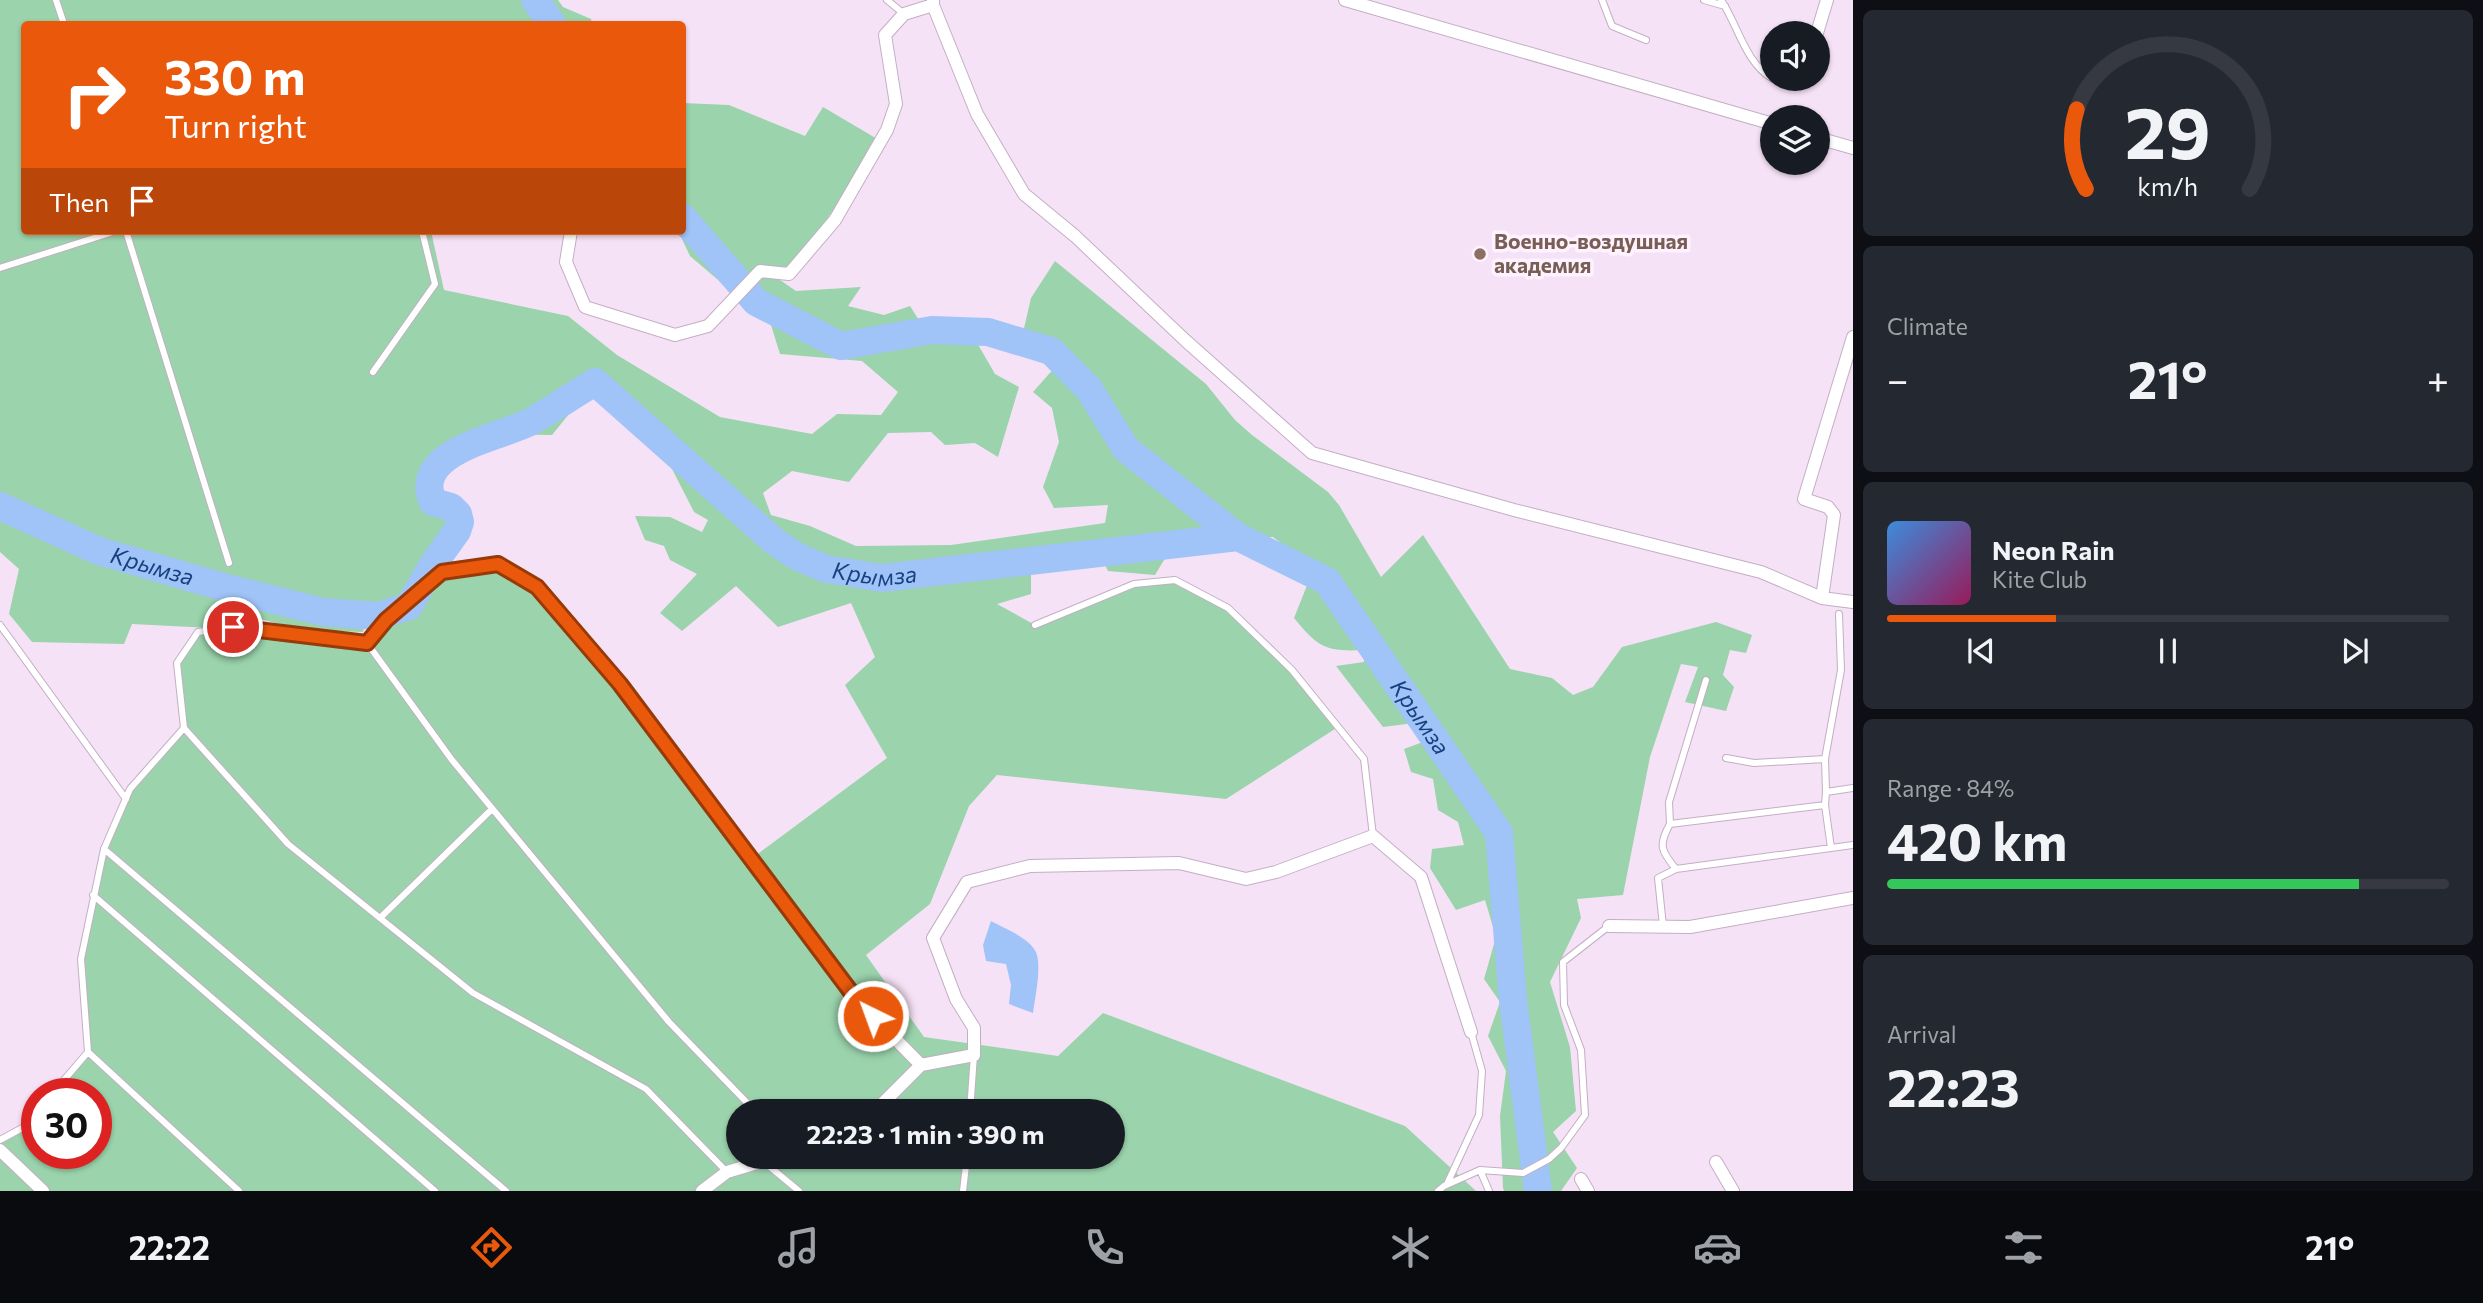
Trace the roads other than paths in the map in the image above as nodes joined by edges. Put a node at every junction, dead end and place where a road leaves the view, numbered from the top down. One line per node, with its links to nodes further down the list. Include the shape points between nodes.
1 (56, 0): 10 (lane)
2 (887, 0): 9 (lane)
3 (1345, 0): 14 (street)
4 (1602, 0): 12 (lane, via 1612,26)
5 (1704, 0): 8 (lane)
6 (1827, 0): 11 (street)
7 (933, 3): 9 (street); 25 (street, via 977,114 1024,194 1312,453 1761,572)
8 (1723, 3): 13 (lane)
9 (904, 14): 20 (street, via 885,35 896,104 887,130 835,220 789,274 760,271 708,326 675,335 585,307 566,262)
10 (63, 21)
11 (1821, 21)
12 (1646, 40)
13 (1760, 69)
14 (1760, 120)
15 (1830, 141): 16 (street)
16 (1853, 148)
17 (103, 235): 21 (lane)
18 (127, 235): 24 (lane)
19 (423, 235): 23 (lane, via 435,285)
20 (571, 235)
21 (0, 268)
22 (1853, 337): 25 (street, via 1804,499 1828,507 1834,515)
23 (373, 372)
24 (229, 563)
25 (1822, 598): 26 (street)
26 (1853, 602)
27 (1839, 614): 34 (lane, via 1841,670)
28 (0, 625): 37 (lane)
29 (1035, 625): 41 (lane, via 1134,584 1175,580 1228,608 1292,670 1363,759)
30 (367, 643): 32 (lane, via 233,627 198,632 177,663); 39 (lane); 54 (street, via 386,620 442,572 498,564 537,587 620,684 857,1000)
31 (1706, 680): 40 (lane, via 1669,802)
32 (184, 728): 37 (lane); 48 (lane, via 288,844)
33 (1726, 758): 34 (lane, via 1754,763)
34 (1825, 759): 36 (lane)
35 (1853, 788): 36 (lane)
36 (1826, 792): 38 (lane)
37 (126, 799): 44 (lane)
38 (1825, 805): 40 (lane); 43 (lane)
39 (492, 809): 48 (lane); 56 (lane, via 669,1022)
40 (1670, 824): 45 (lane, via 1662,838 1663,854)
41 (1373, 836): 51 (street, via 1421,877); 53 (street, via 1246,879 1179,863 1030,866 967,882 933,938 956,999 974,1028)
42 (1853, 845): 43 (lane)
43 (1831, 848): 45 (lane)
44 (104, 849): 46 (lane); 73 (lane)
45 (1676, 869): 50 (lane, via 1658,878)
46 (93, 895): 52 (lane, via 80,959); 72 (lane)
47 (1853, 898): 50 (street)
48 (380, 918): 67 (lane, via 473,993 646,1089)
49 (1609, 926): 50 (street); 66 (lane, via 1563,962 1564,1005 1581,1050 1585,1115 1549,1159 1522,1173)
50 (1663, 928)
51 (1471, 1032): 69 (lane, via 1482,1071 1479,1115)
52 (88, 1052): 55 (lane); 71 (lane)
53 (974, 1055): 54 (street); 58 (lane)
54 (921, 1065): 57 (street)
55 (66, 1078)
56 (743, 1099)
57 (887, 1099)
58 (971, 1099)
59 (21, 1129): 60 (lane)
60 (0, 1140)
61 (0, 1150): 70 (street)
62 (1716, 1162): 80 (street)
63 (737, 1169): 67 (street)
64 (772, 1169): 75 (lane)
65 (966, 1169): 76 (lane)
66 (1480, 1170): 69 (lane); 78 (lane)
67 (727, 1172): 74 (street)
68 (1581, 1179): 79 (street)
69 (1447, 1184): 77 (lane)
70 (43, 1191)
71 (239, 1191)
72 (435, 1191)
73 (506, 1191)
74 (702, 1191)
75 (799, 1191)
76 (963, 1191)
77 (1438, 1191)
78 (1489, 1191)
79 (1588, 1191)
80 (1733, 1191)

